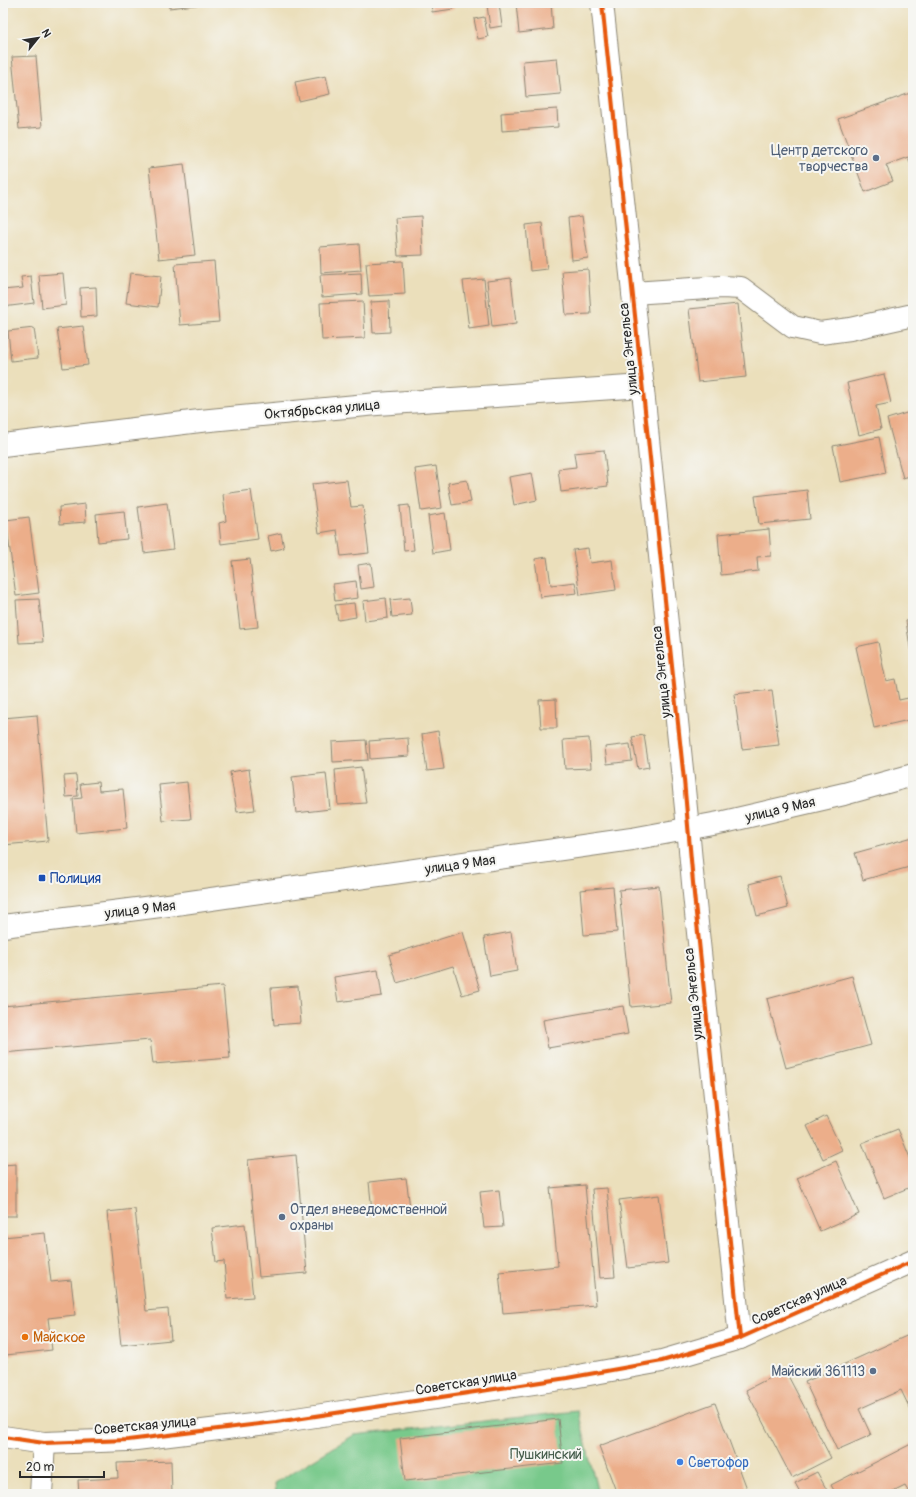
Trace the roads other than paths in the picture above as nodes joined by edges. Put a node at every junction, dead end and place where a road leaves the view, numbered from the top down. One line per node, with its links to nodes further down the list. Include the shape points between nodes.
1 (602, 3): 2 (street, улица Энгельса)
2 (633, 293): 3 (street, via 741,288 793,326 820,333); 4 (street, улица Энгельса)
3 (913, 315)
4 (643, 386): 5 (street, Октябрьская улица, via 361,406 200,421); 7 (street, улица Энгельса)
5 (3, 445)
6 (913, 775): 7 (street, улица 9 Мая, via 844,794)
7 (688, 828): 8 (street, улица 9 Мая, via 632,839 192,902); 10 (street, улица Энгельса)
8 (3, 926)
9 (913, 1261): 10 (street, Советская улица)
10 (740, 1338): 12 (street, Советская улица, via 662,1361 568,1378 276,1422 128,1440)
11 (3, 1437): 12 (street, Советская улица)
12 (44, 1443): 13 (street)
13 (41, 1494)

